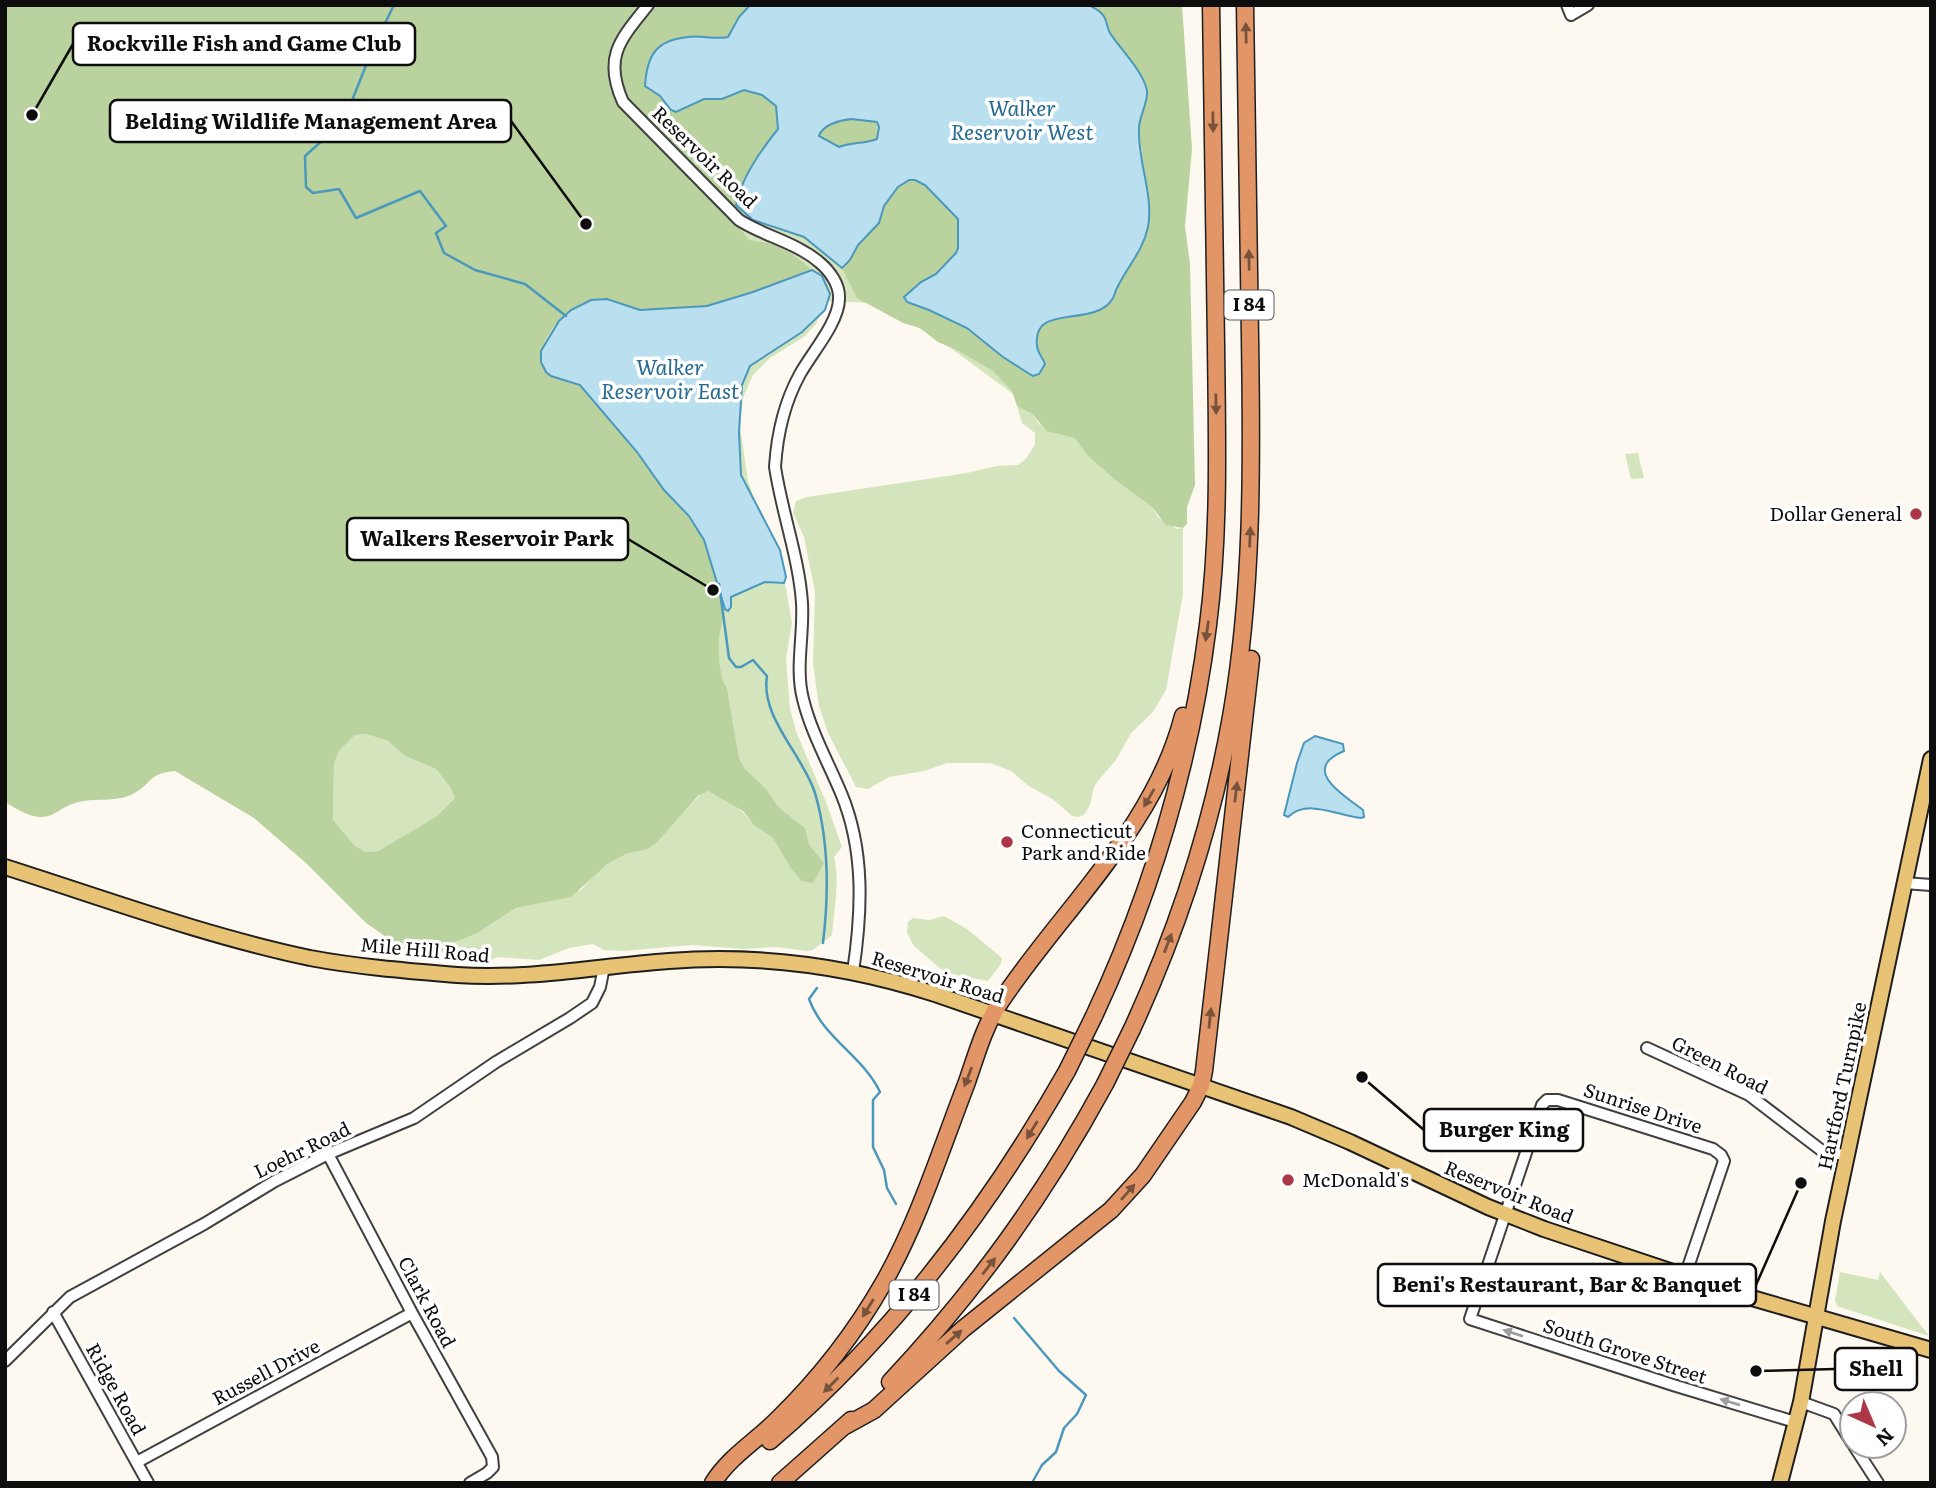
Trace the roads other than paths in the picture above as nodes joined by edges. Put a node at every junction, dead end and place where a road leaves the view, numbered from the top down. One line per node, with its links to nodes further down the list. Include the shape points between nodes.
1 (648, 5): 13 (street, Reservoir Road, via 621,38 615,58 615,83 623,102 739,220 810,255 838,288 834,319 790,394 775,467 802,601 802,697 845,804 856,851 861,889)
2 (1211, 5): 7 (highway, I 84, one-way to 7, via 1217,485)
3 (1245, 5): 6 (highway, I 84, one-way to 3, via 1251,451)
4 (1588, 5): 5 (street)
5 (1569, 10)
6 (1246, 605): 16 (highway, one-way to 6, via 1252,649); 29 (highway, I 84, one-way to 6, bridge, via 922,1347 1004,1247 1105,1084 1180,911 1209,817 1231,719)
7 (1202, 668): 14 (highway, one-way to 14, via 1191,685 1175,742 1152,793 1112,855); 34 (highway, I 84, one-way to 34, bridge, via 1161,844 1125,945 1067,1071 998,1185 926,1280 822,1394)
8 (1931, 759): 10 (main road, Hartford Turnpike)
9 (5, 867): 12 (main road, Mile Hill Road, via 234,939 312,958 458,975)
10 (1904, 883): 11 (street); 18 (main road, Hartford Turnpike)
11 (1931, 885)
12 (604, 967): 13 (main road, Mile Hill Road, via 731,959); 17 (street, Loehr Road, via 592,1003 570,1018 414,1118)
13 (853, 972): 14 (main road, Reservoir Road)
14 (993, 1014): 16 (main road, Reservoir Road); 34 (highway, one-way to 34, via 909,1231 875,1297 814,1381 726,1465)
15 (1647, 1048): 18 (street, Green Road, via 1749,1095 1821,1150)
16 (1201, 1086): 19 (main road, Reservoir Road, via 1323,1130); 29 (highway, one-way to 16, via 874,1410 963,1329 1111,1210 1153,1162)
17 (328, 1154): 21 (street, Loehr Road, via 70,1297); 22 (street, Clark Road)
18 (1847, 1156): 23 (main road, Hartford Turnpike)
19 (1504, 1214): 20 (main road, Reservoir Road); 20 (street, Sunrise Drive, via 1547,1100 1713,1149 1724,1161); 28 (street, South Grove Street, one-way to 19, via 1470,1319)
20 (1685, 1276): 23 (main road, Reservoir Road)
21 (54, 1312): 25 (street, Loehr Road); 31 (street, Ridge Road)
22 (412, 1313): 31 (street, Russell Drive); 33 (street, Clark Road, via 491,1456 493,1467)
23 (1816, 1316): 24 (main road, Reservoir Road); 26 (main road, Hartford Turnpike)
24 (1931, 1350)
25 (5, 1361)
26 (1801, 1402): 27 (street, via 1834,1414); 28 (main road, Hartford Turnpike)
27 (1838, 1420)
28 (1795, 1422): 36 (main road, Hartford Turnpike)
29 (845, 1426): 35 (highway, I 84)
30 (1863, 1460): 37 (street)
31 (137, 1462): 32 (street, Ridge Road)
32 (148, 1483)
33 (470, 1483)
34 (715, 1483)
35 (780, 1483)
36 (1780, 1483)
37 (1878, 1483)

